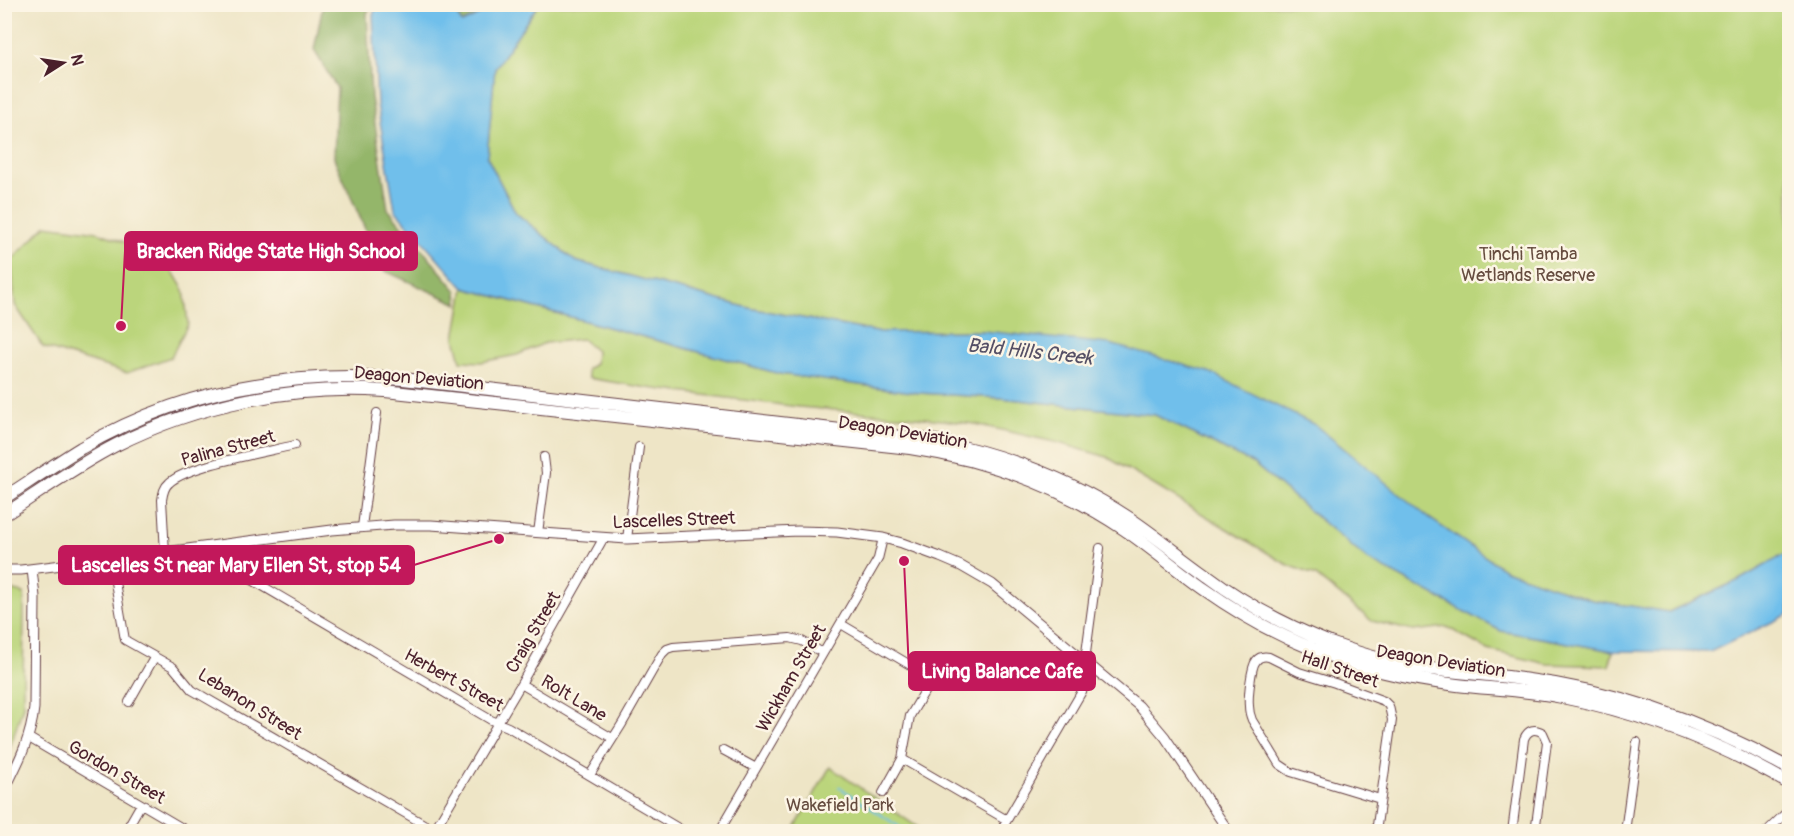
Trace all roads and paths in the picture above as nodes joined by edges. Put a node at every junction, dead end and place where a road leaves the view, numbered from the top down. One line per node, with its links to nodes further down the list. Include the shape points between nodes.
1 (377, 413): 7 (street)
2 (296, 446): 14 (street, Palina Street, via 203,467 167,484 162,500)
3 (639, 447): 11 (street)
4 (544, 457): 8 (street, via 546,473)
5 (4, 498): 32 (highway, Deagon Deviation, via 82,448 154,413 225,390 316,377 403,379 920,438 996,455 1078,488 1128,517 1252,606 1333,644 1423,668 1522,679 1626,699 1703,726)
6 (4, 515): 34 (highway, Deagon Deviation, via 116,445 164,424 237,402 311,391 361,389 406,393 938,452 991,465 1083,505 1130,533 1220,600 1262,626 1312,649 1413,678 1561,697 1619,711 1710,742)
7 (362, 527): 8 (street, Lascelles Street, via 431,525); 12 (street, Lascelles Street)
8 (538, 533): 10 (street, Lascelles Street)
9 (883, 538): 11 (street, Lascelles Street, via 798,531); 18 (street, Wickham Street, via 878,559); 21 (street, Lascelles Street, via 919,549 981,577)
10 (603, 539): 11 (street, Lascelles Street); 23 (street, Craig Street)
11 (627, 539)
12 (219, 545): 14 (street, Lascelles Street); 25 (street, Herbert Street, via 221,557 230,567)
13 (1100, 548): 21 (street, via 1086,653)
14 (165, 553): 15 (street, Lascelles Street)
15 (111, 559): 16 (street, Lascelles Street); 20 (street, Lebanon Street, via 125,640)
16 (32, 569): 17 (street, Lascelles Street); 26 (street, via 34,708)
17 (4, 570)
18 (841, 624): 19 (street, Wickham Street); 30 (street, via 931,678 910,716)
19 (823, 653): 27 (street, via 790,638 667,649); 31 (street, Wickham Street)
20 (154, 658): 24 (street); 44 (street, Lebanon Street, via 173,667 192,690)
21 (1082, 658): 22 (street, Lascelles Street)
22 (1095, 669): 40 (street); 48 (street, Lascelles Street, via 1155,723)
23 (521, 684): 25 (street, Craig Street); 27 (street, Rolt Lane)
24 (129, 702)
25 (497, 722): 33 (street, Herbert Street); 44 (street, Craig Street)
26 (29, 738): 35 (street); 38 (street, Gordon Street)
27 (612, 738): 33 (street)
28 (1637, 742): 52 (street)
29 (723, 750): 31 (street)
30 (902, 759): 36 (street); 40 (street)
31 (756, 768): 46 (street, Wickham Street)
32 (1790, 769)
33 (590, 775): 45 (street, Herbert Street)
34 (1790, 784)
35 (4, 791)
36 (883, 793)
37 (1380, 799): 37 (street, Hall Street, via 1292,772 1280,764 1248,705 1255,662 1269,657 1299,672 1375,697 1389,706 1392,720); 49 (street, Hall Street)
38 (141, 804): 42 (street); 43 (street, Gordon Street)
39 (1790, 809): 41 (street)
40 (1006, 820): 47 (street)
41 (1771, 830)
42 (125, 831)
43 (189, 831)
44 (434, 831)
45 (686, 831)
46 (719, 831)
47 (1000, 831)
48 (1228, 831)
49 (1376, 831)
50 (1512, 831): 51 (street, via 1524,739 1534,730 1543,733 1547,742)
51 (1535, 831)
52 (1625, 831)

